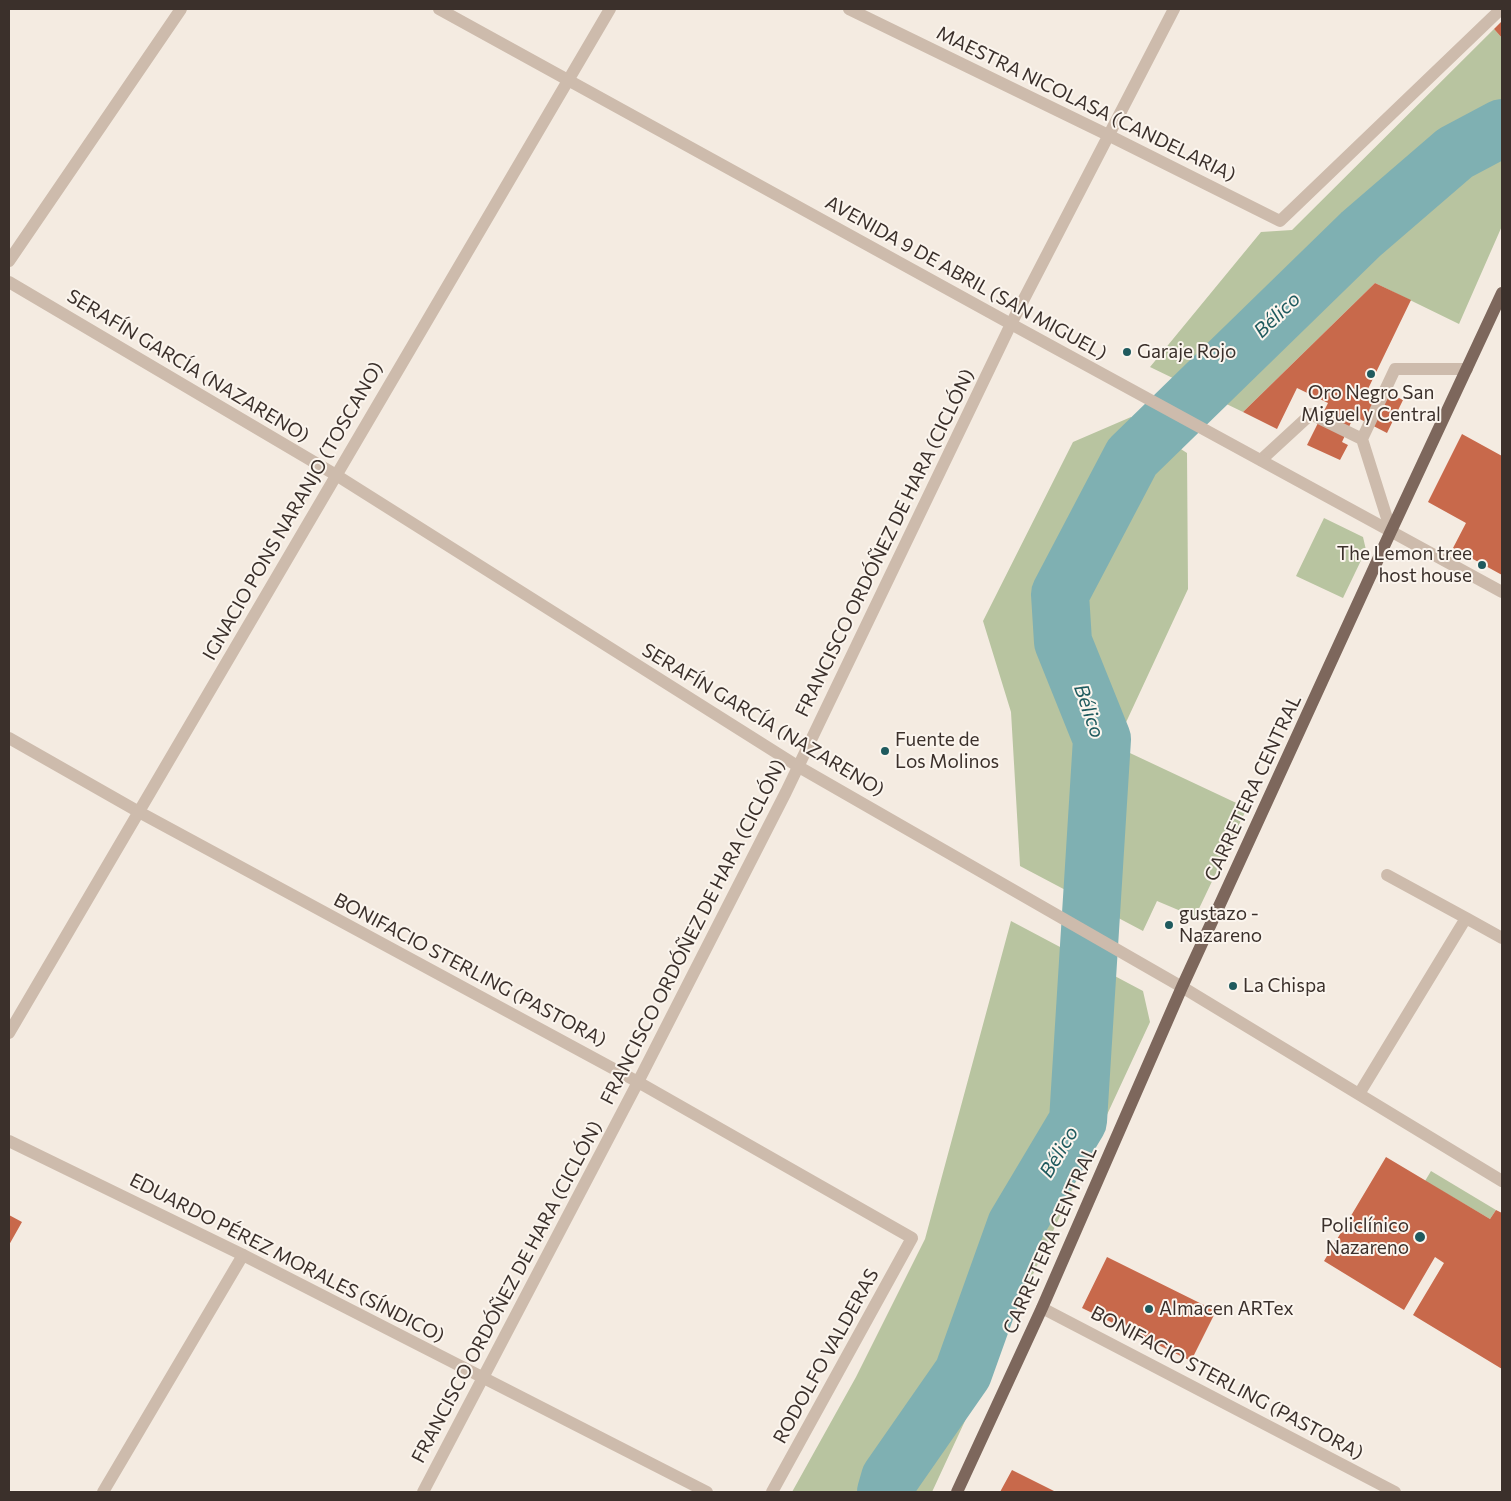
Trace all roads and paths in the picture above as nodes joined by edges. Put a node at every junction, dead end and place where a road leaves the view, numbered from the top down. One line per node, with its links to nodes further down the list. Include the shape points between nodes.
1 (181, 9): 9 (street)
2 (439, 9): 7 (street, AVENIDA 9 DE ABRIL (SAN MIGUEL))
3 (610, 9): 7 (street, IGNACIO PONS NARANJO (TOSCANO))
4 (849, 9): 8 (street, MAESTRA NICOLASA (CANDELARIA))
5 (1174, 9): 8 (street, FRANCISCO ORDÓÑEZ DE HARA (CICLÓN))
6 (1501, 9): 8 (street, MAESTRA NICOLASA (CANDELARIA), via 1280,221)
7 (568, 80): 13 (street, AVENIDA 9 DE ABRIL (SAN MIGUEL)); 17 (street, IGNACIO PONS NARANJO (TOSCANO))
8 (1108, 135): 13 (street, FRANCISCO ORDÓÑEZ DE HARA (CICLÓN))
9 (9, 261)
10 (9, 282): 17 (street, SERAFÍN GARCÍA (NAZARENO))
11 (1502, 293): 12 (main road, CARRETERA CENTRAL)
12 (1499, 311): 14 (main road, CARRETERA CENTRAL)
13 (1010, 324): 16 (street, AVENIDA 9 DE ABRIL (SAN MIGUEL)); 21 (street, FRANCISCO ORDÓÑEZ DE HARA (CICLÓN))
14 (1467, 369): 15 (street, via 1395,369); 18 (main road, CARRETERA CENTRAL)
15 (1362, 439): 16 (street, via 1311,414); 18 (street)
16 (1261, 460): 18 (street, AVENIDA 9 DE ABRIL (SAN MIGUEL))
17 (336, 475): 21 (street, SERAFÍN GARCÍA (NAZARENO)); 22 (street, IGNACIO PONS NARANJO (TOSCANO))
18 (1391, 531): 19 (street, AVENIDA 9 DE ABRIL (SAN MIGUEL)); 26 (main road, CARRETERA CENTRAL)
19 (1502, 592)
20 (9, 738): 22 (street, BONIFACIO STERLING (PASTORA))
21 (799, 767): 26 (street, SERAFÍN GARCÍA (NAZARENO)); 28 (street, FRANCISCO ORDÓÑEZ DE HARA (CICLÓN))
22 (138, 812): 27 (street, IGNACIO PONS NARANJO (TOSCANO)); 28 (street, BONIFACIO STERLING (PASTORA))
23 (1387, 875): 24 (street)
24 (1466, 918): 25 (street); 29 (street)
25 (1502, 938)
26 (1182, 987): 29 (street, SERAFÍN GARCÍA (NAZARENO)); 34 (main road, CARRETERA CENTRAL)
27 (9, 1033)
28 (638, 1082): 32 (street, BONIFACIO STERLING (PASTORA)); 35 (street, FRANCISCO ORDÓÑEZ DE HARA (CICLÓN))
29 (1359, 1094): 31 (street, SERAFÍN GARCÍA (NAZARENO))
30 (9, 1140): 33 (street, EDUARDO PÉREZ MORALES (SÍNDICO))
31 (1502, 1181)
32 (912, 1238): 39 (street, RODOLFO VALDERAS)
33 (243, 1255): 35 (street, EDUARDO PÉREZ MORALES (SÍNDICO)); 36 (street)
34 (1042, 1308): 40 (main road, CARRETERA CENTRAL); 41 (street, BONIFACIO STERLING (PASTORA))
35 (484, 1378): 37 (street, FRANCISCO ORDÓÑEZ DE HARA (CICLÓN)); 38 (street, EDUARDO PÉREZ MORALES (SÍNDICO))
36 (103, 1492)
37 (424, 1492)
38 (708, 1492)
39 (772, 1492)
40 (957, 1492)
41 (1395, 1492)

